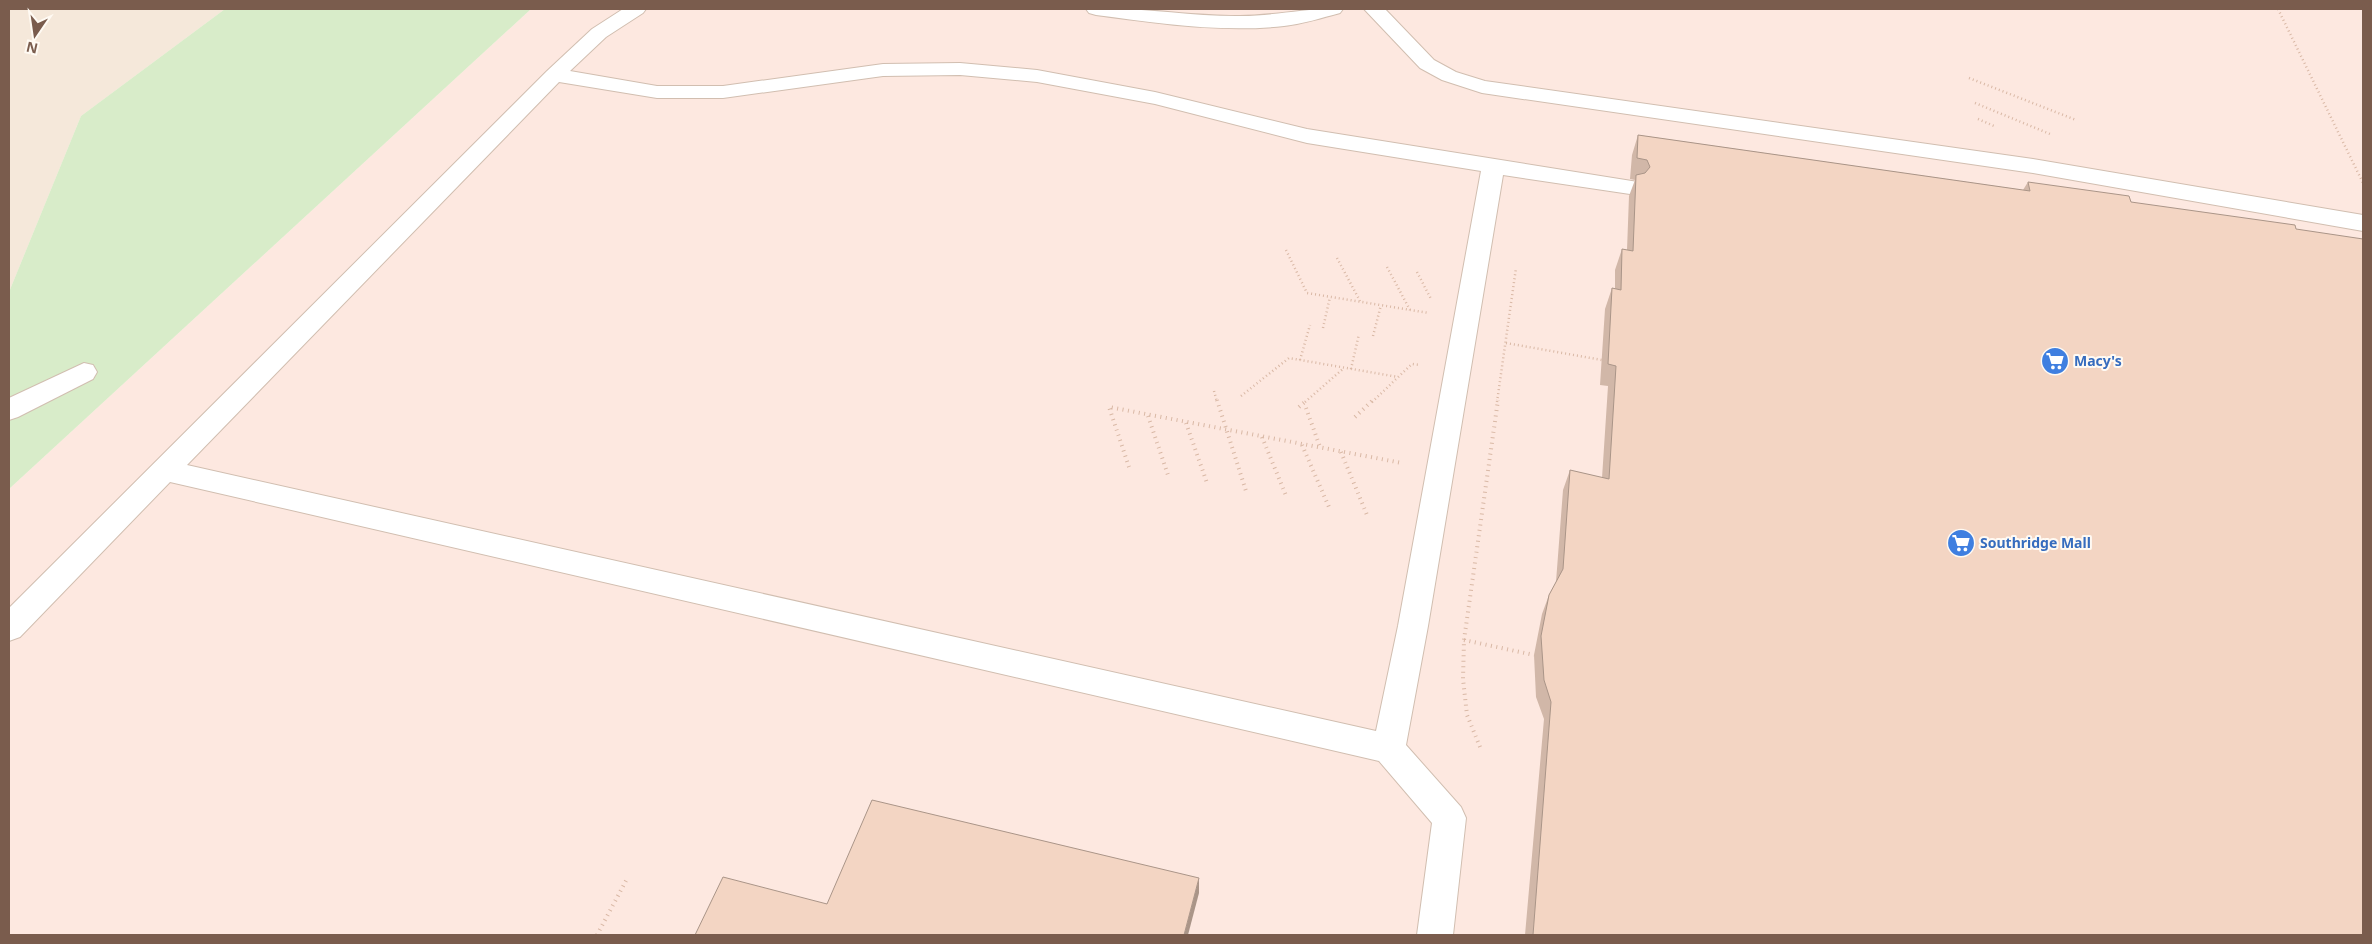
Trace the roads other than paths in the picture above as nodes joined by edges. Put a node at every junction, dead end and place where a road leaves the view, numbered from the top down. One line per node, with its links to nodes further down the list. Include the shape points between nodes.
1 (636, 9): 5 (street, via 599,33)
2 (1096, 9): 3 (street, via 1226,23 1285,20)
3 (1333, 9)
4 (1374, 9): 8 (street, via 1427,64 1449,76 1482,87 2033,166)
5 (554, 75): 6 (street, via 657,92 723,92 883,70 960,69 1037,76 1155,98 1307,136); 11 (street)
6 (1493, 166): 7 (street); 13 (street)
7 (1630, 187)
8 (2363, 223)
9 (84, 372): 10 (street)
10 (9, 410)
11 (164, 470): 12 (street); 13 (street)
12 (9, 628)
13 (1390, 749): 14 (street, via 1449,818)
14 (1435, 935)

